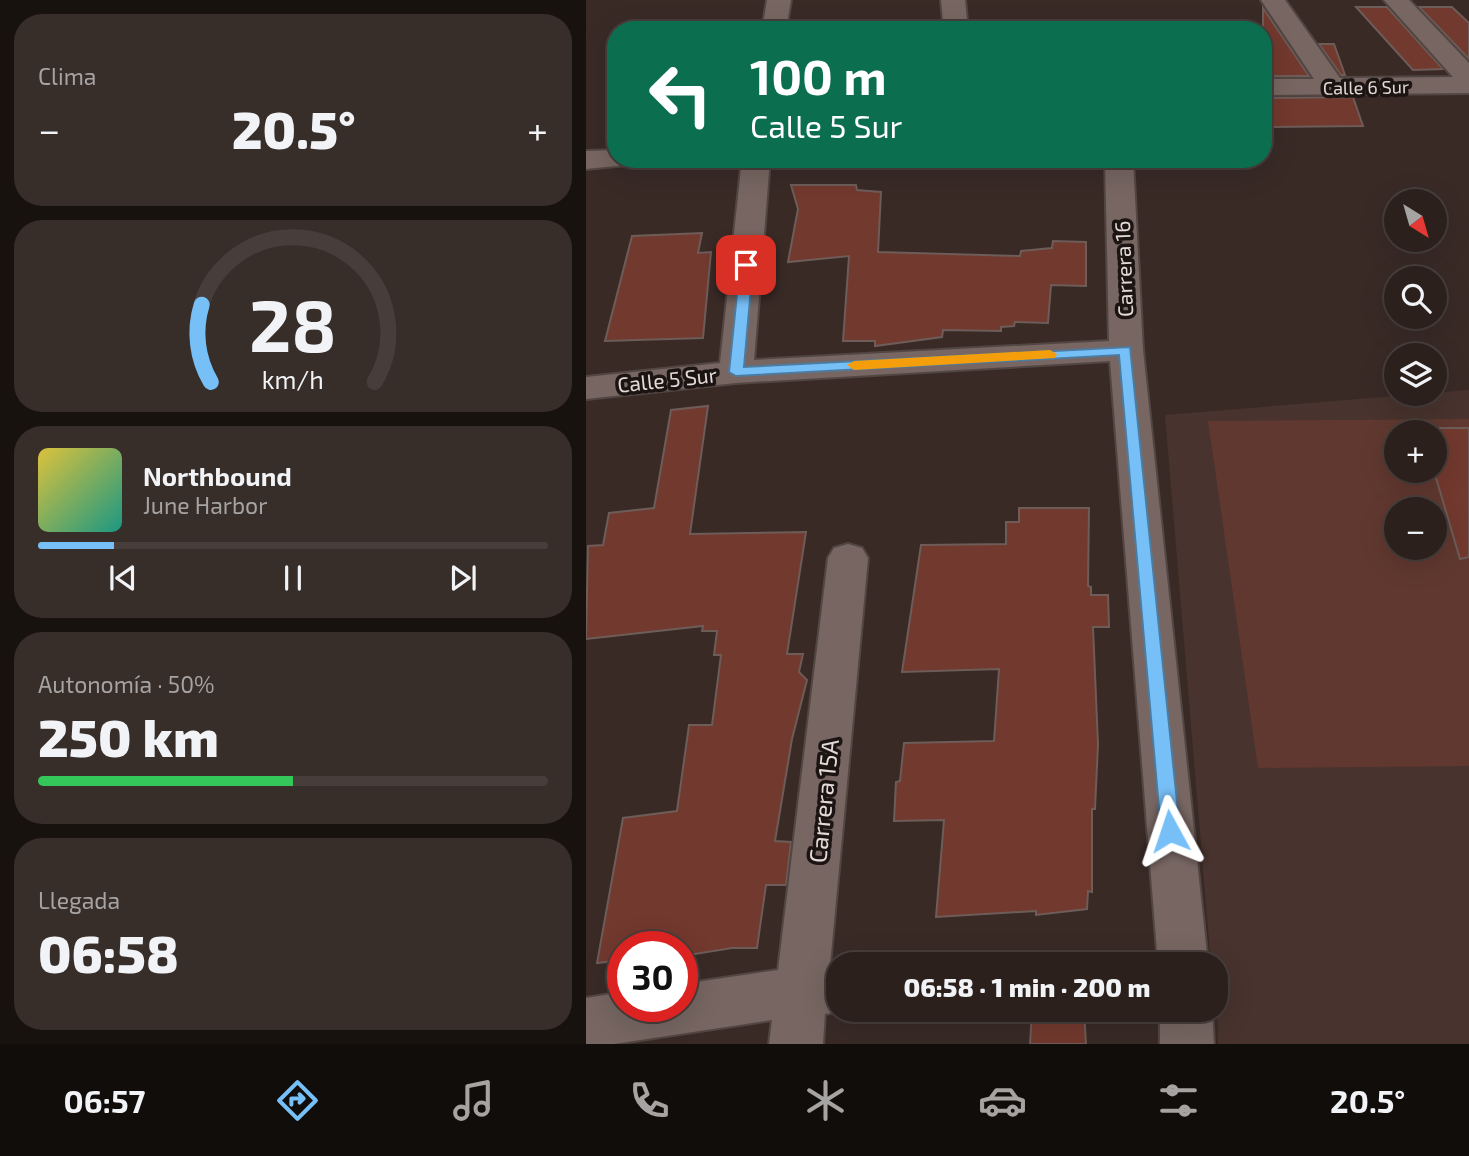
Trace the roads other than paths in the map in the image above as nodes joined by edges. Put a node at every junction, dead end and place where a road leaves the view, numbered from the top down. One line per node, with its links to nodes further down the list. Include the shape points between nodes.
1 (779, 0): 5 (street)
2 (953, 0): 6 (street)
3 (1273, 0): 10 (street)
4 (1396, 0): 7 (street)
5 (776, 21)
6 (955, 21)
7 (1469, 79)
8 (1469, 85): 10 (street, Calle 6 Sur)
9 (1272, 87): 10 (street, Calle 6 Sur)
10 (1333, 87)
11 (607, 159): 12 (street)
12 (586, 160)
13 (755, 168): 16 (street)
14 (1119, 168): 15 (street, Carrera 16)
15 (1126, 350): 16 (street, Calle 5 Sur); 19 (street, Carrera 16)
16 (736, 372): 17 (street, Calle 5 Sur)
17 (586, 388)
18 (848, 558): 20 (street, Carrera 15A)
19 (1182, 952)
20 (820, 990): 22 (street); 23 (street, Carrera 15A)
21 (1186, 1022): 24 (street)
22 (586, 1023)
23 (796, 1044)
24 (1187, 1044)

